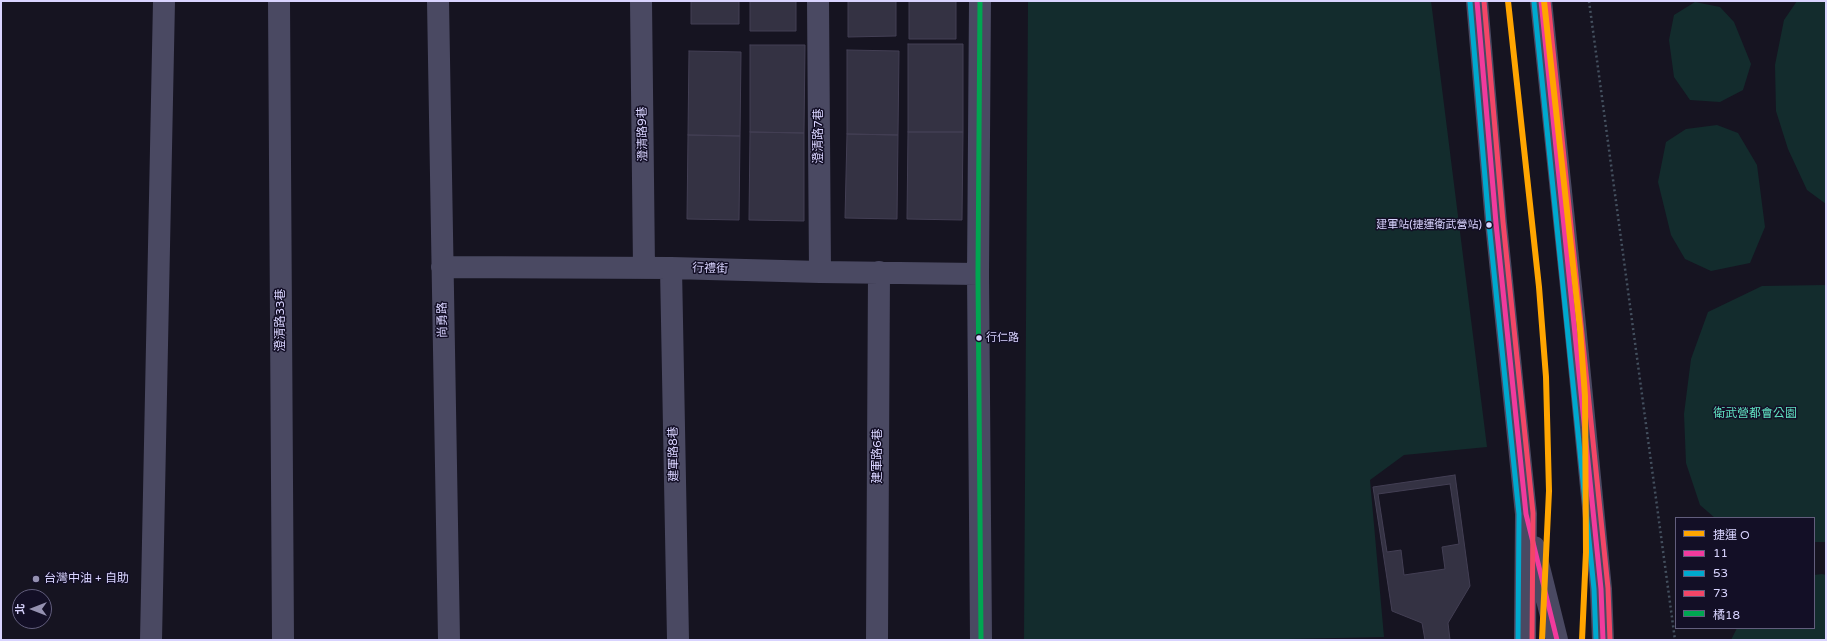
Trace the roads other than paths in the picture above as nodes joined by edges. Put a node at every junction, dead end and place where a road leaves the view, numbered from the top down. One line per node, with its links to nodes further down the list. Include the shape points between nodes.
1 (164, 1): 16 (street)
2 (279, 1): 17 (street, 澄清路33巷)
3 (438, 1): 9 (street, 尚勇路)
4 (641, 1): 10 (street, 澄清路9巷)
5 (818, 1): 12 (street, 澄清路7巷)
6 (980, 1): 14 (street)
7 (1477, 1): 15 (street, via 1496,223)
8 (1541, 1): 24 (street, via 1601,589)
9 (442, 267): 10 (street, 行禮街); 18 (street, 尚勇路)
10 (644, 268): 11 (street, 行禮街)
11 (670, 268): 12 (street, 行禮街); 19 (street, 建軍路8巷)
12 (820, 272): 13 (street, 行禮街)
13 (879, 272): 14 (street, 行禮街); 20 (street, 建軍路6巷)
14 (978, 274): 21 (street)
15 (1526, 514): 22 (street); 23 (street)
16 (151, 640)
17 (283, 640)
18 (449, 640)
19 (678, 640)
20 (877, 640)
21 (981, 640)
22 (1525, 640)
23 (1556, 640)
24 (1603, 640)

